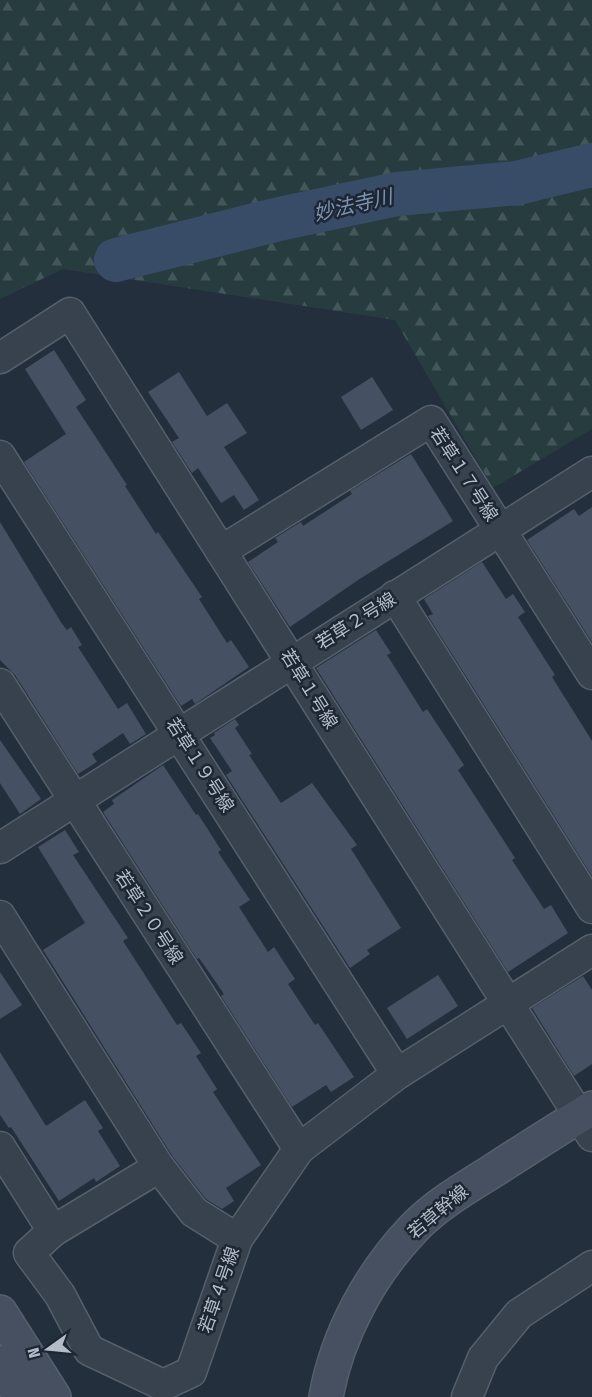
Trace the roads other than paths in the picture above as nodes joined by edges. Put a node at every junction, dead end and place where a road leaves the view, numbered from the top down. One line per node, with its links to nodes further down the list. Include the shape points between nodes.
1 (0, 358): 5 (street, 若草１号線, via 70,313)
2 (0, 456): 10 (street, 若草１９号線)
3 (592, 472): 4 (street, 若草２号線)
4 (500, 530): 5 (street, 若草１７号線, via 431,421); 6 (street, 若草２号線); 8 (street, 若草１７号線)
5 (221, 551): 7 (street, 若草１号線)
6 (395, 596): 7 (street, 若草２号線); 13 (street)
7 (291, 662): 10 (street, 若草２号線); 16 (street, 若草１号線)
8 (592, 674)
9 (0, 684): 11 (street, 若草２０号線)
10 (180, 734): 11 (street, 若草２号線); 17 (street, 若草１９号線)
11 (74, 801): 12 (street, 若草２号線); 20 (street, 若草２０号線)
12 (0, 848)
13 (592, 908)
14 (0, 916): 21 (street)
15 (592, 950): 16 (street, 若草４号線)
16 (508, 1004): 17 (street, 若草４号線); 18 (street, 若草１号線)
17 (397, 1074): 20 (street, 若草４号線)
18 (588, 1120): 29 (street, 若草幹線, via 466,1188 414,1228 376,1274 353,1317)
19 (0, 1146): 22 (street)
20 (299, 1149): 23 (street, 若草４号線)
21 (159, 1167): 22 (street); 23 (street, via 194,1212)
22 (53, 1231): 23 (street, 若草４号線, via 28,1253 60,1295 89,1350 163,1384 191,1372)
23 (237, 1239)
24 (592, 1266): 30 (street, via 519,1314 483,1358)
25 (0, 1312): 28 (street)
26 (0, 1363): 27 (street)
27 (21, 1397)
28 (54, 1397)
29 (326, 1397)
30 (467, 1397)

